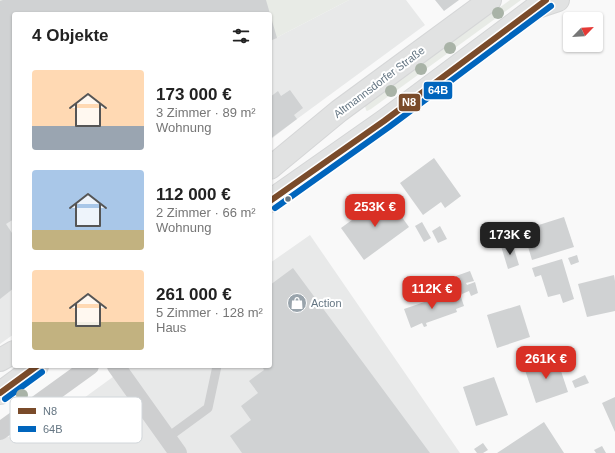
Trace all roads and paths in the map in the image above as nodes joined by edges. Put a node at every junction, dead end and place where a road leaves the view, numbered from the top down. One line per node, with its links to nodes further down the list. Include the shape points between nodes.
1 (490, 0): 4 (main road, Altmannsdorfer Straße, via 338,111)
2 (558, 0): 3 (main road)
3 (541, 4): 5 (main road, via 384,121)
4 (272, 166)
5 (272, 200)
6 (12, 353): 7 (main road)
7 (0, 360)
8 (34, 368): 12 (main road)
9 (87, 368): 13 (street)
10 (117, 368): 14 (street)
11 (217, 368): 18 (lane, via 208,408)
12 (0, 393)
13 (47, 397)
14 (138, 397)
15 (142, 403): 18 (street)
16 (10, 424): 17 (street)
17 (0, 431)
18 (167, 438): 19 (street)
19 (178, 453)

